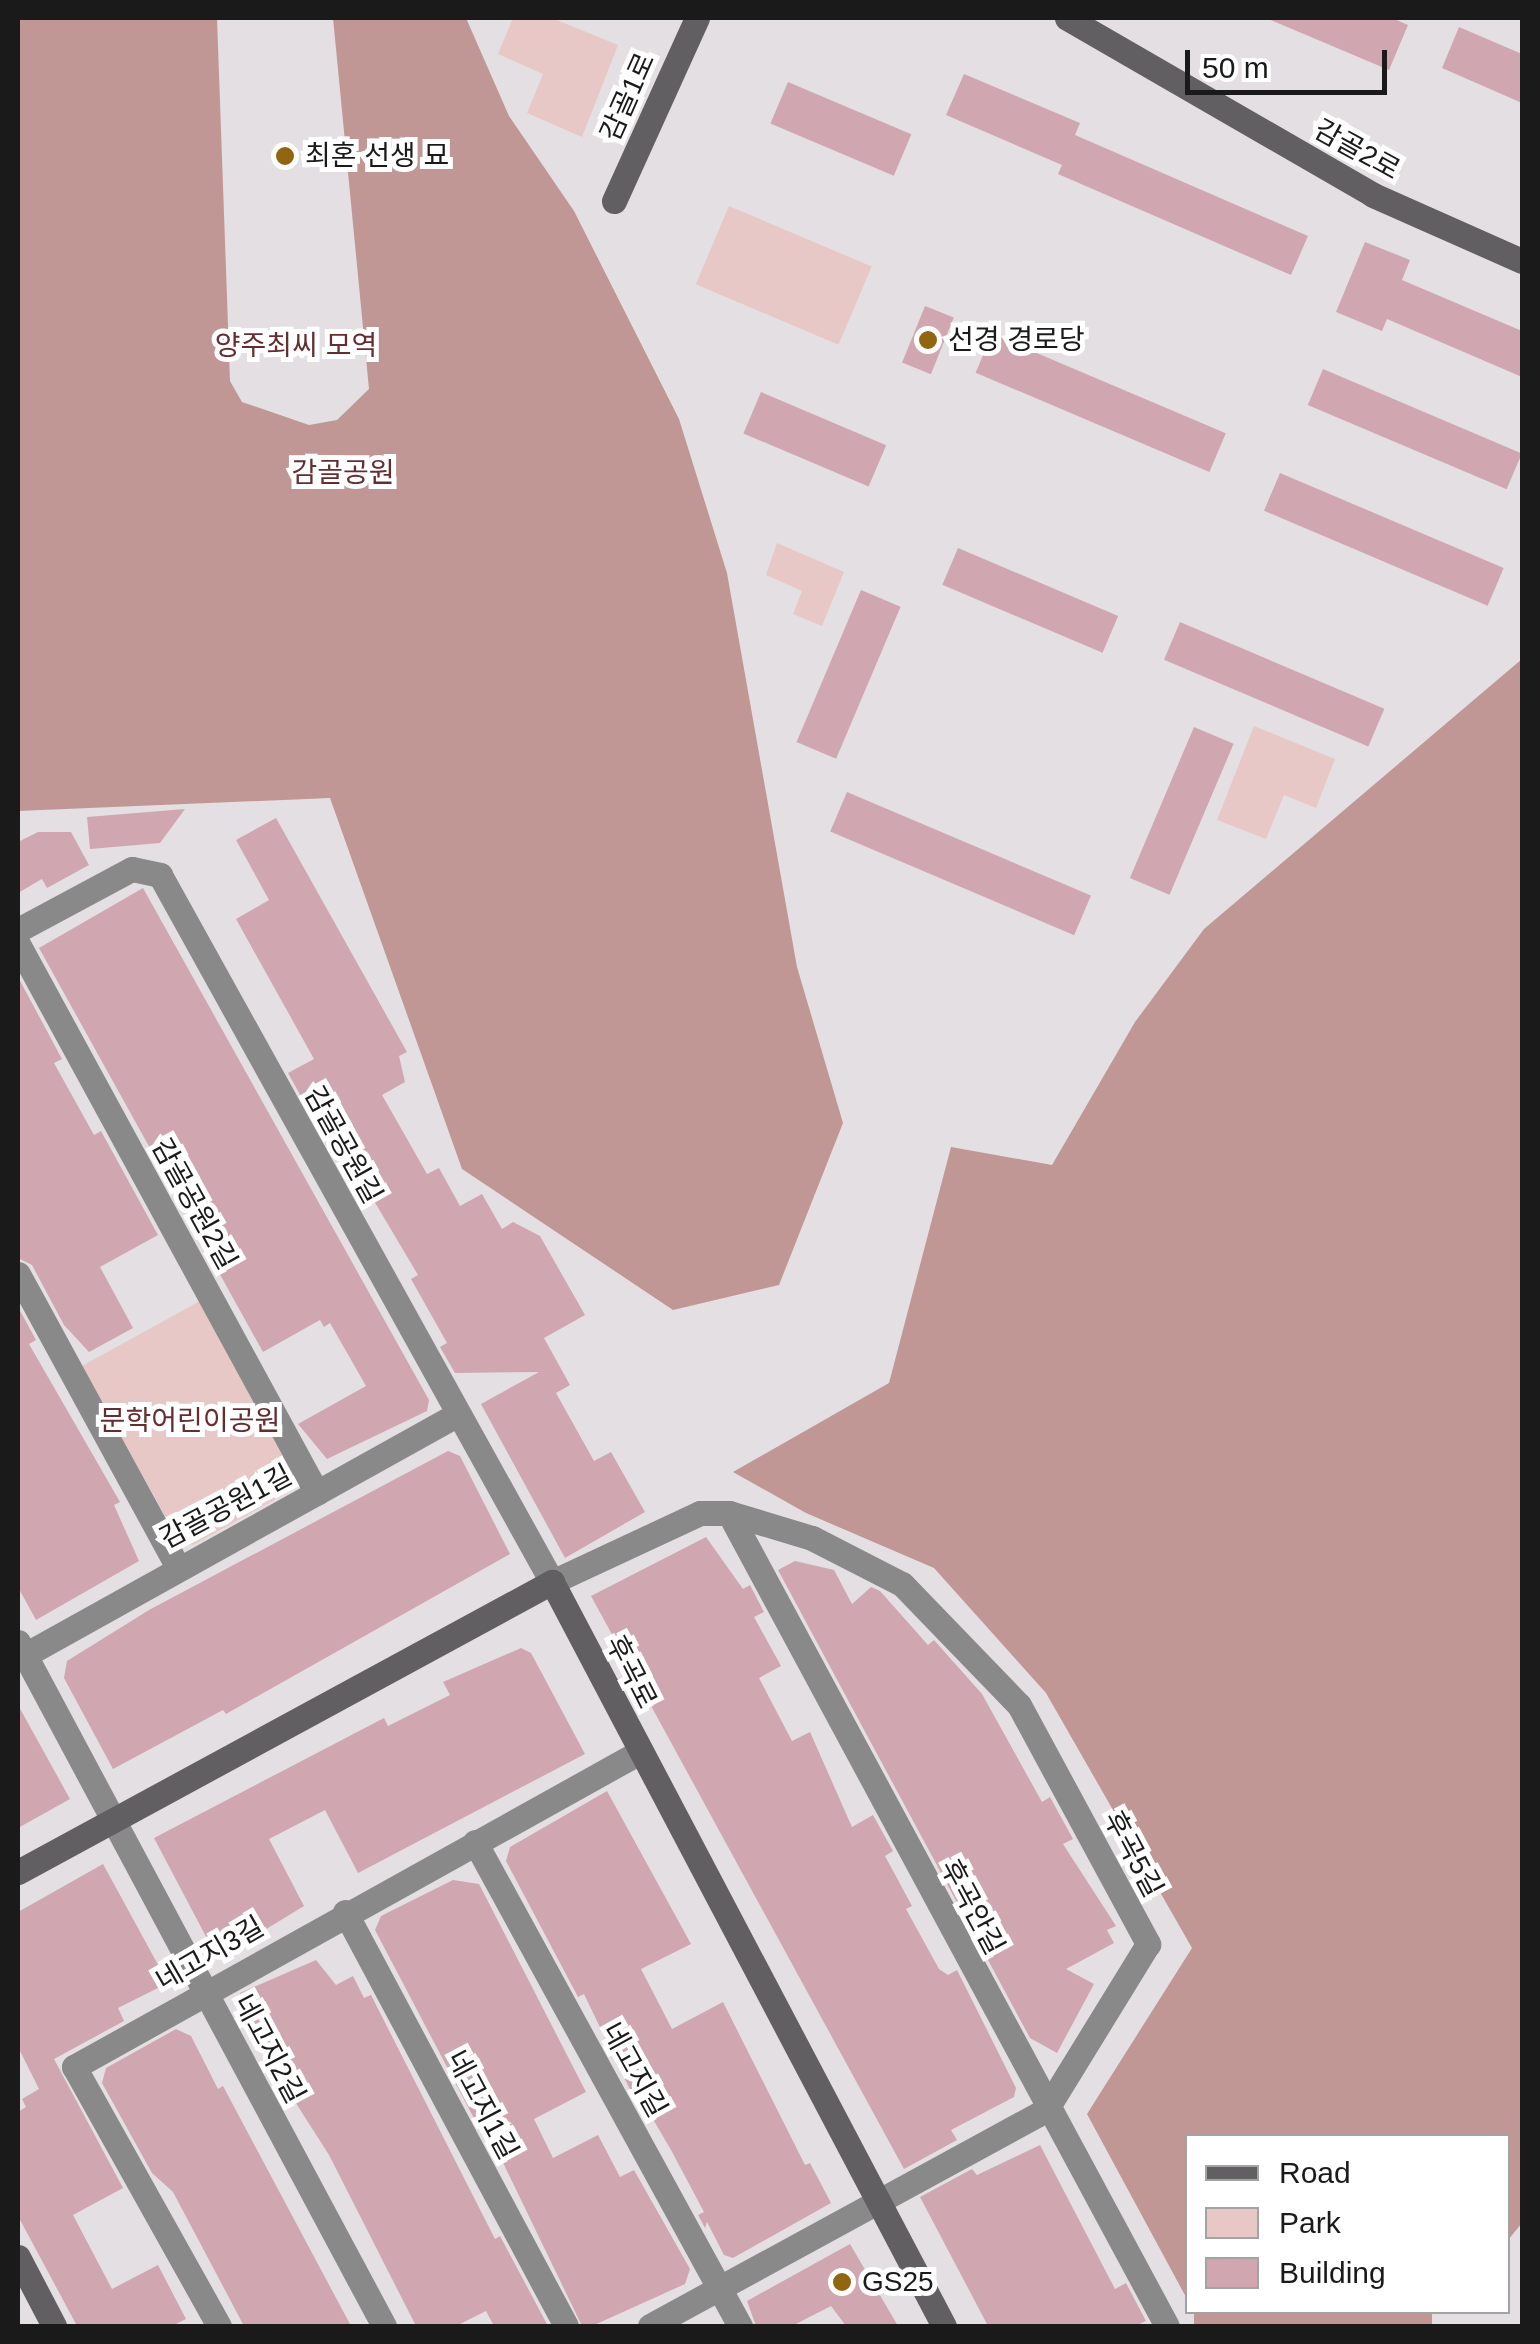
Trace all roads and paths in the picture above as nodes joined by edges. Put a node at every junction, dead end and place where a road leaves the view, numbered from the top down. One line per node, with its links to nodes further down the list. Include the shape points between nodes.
1 (697, 18): 3 (street, 감골1로)
2 (1067, 18): 4 (street, 감골2로, via 1373,196)
3 (614, 202)
4 (1522, 260)
5 (18, 930): 8 (street, 감골공원길, via 132,869 160,875)
6 (18, 944): 9 (street, 감골공원2길)
7 (18, 1274): 11 (street)
8 (457, 1415): 9 (street, 감골공원1길); 12 (street, 감골공원길)
9 (317, 1493): 11 (street, 감골공원1길)
10 (728, 1513): 12 (street, 후곡5길, via 700,1513); 20 (street, 후곡안길); 20 (street, 후곡5길, via 812,1538 902,1584 1019,1705 1148,1944)
11 (178, 1567): 13 (street, 감골공원1길)
12 (552, 1582): 14 (street, 후곡로); 15 (street)
13 (21, 1648): 15 (street, 네고지2길)
14 (638, 1753): 16 (street, 네고지3길); 21 (street, 후곡로)
15 (109, 1821): 17 (street); 19 (street, 네고지2길)
16 (476, 1842): 18 (street, 네고지3길); 23 (street, 네고지길)
17 (18, 1872)
18 (345, 1912): 19 (street, 네고지3길); 27 (street, 네고지1길)
19 (204, 1992): 25 (street, 네고지3길, via 74,2066); 26 (street, 네고지2길)
20 (1046, 2110): 21 (street, 후곡5길); 31 (street, 후곡안길)
21 (877, 2203): 23 (street, 후곡5길); 30 (street, 후곡로)
22 (18, 2257): 24 (street)
23 (718, 2287): 28 (street, 후곡5길); 29 (street, 네고지길)
24 (54, 2326)
25 (219, 2326)
26 (384, 2326)
27 (566, 2326)
28 (650, 2326)
29 (740, 2326)
30 (944, 2326)
31 (1167, 2326)

